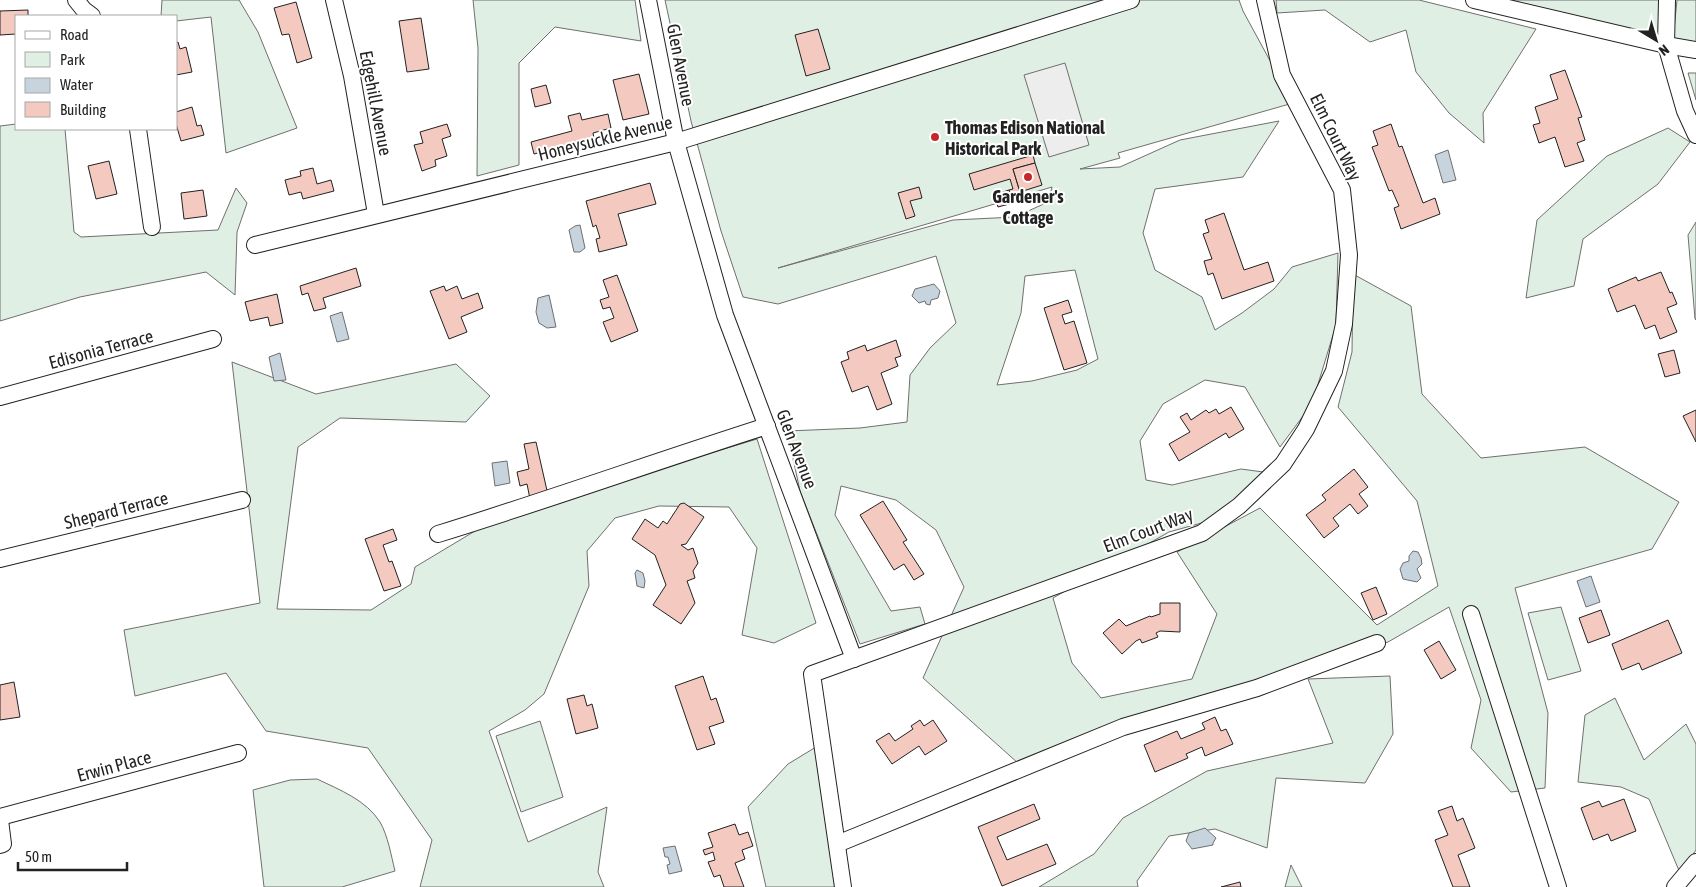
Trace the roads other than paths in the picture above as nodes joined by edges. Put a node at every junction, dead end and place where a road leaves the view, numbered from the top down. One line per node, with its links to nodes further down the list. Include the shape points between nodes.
1 (76, 0): 8 (street)
2 (334, 0): 14 (street, Edgehill Avenue, via 352,76)
3 (648, 0): 13 (street, Glen Avenue)
4 (1131, 0): 13 (street, Honeysuckle Avenue)
5 (1265, 0): 25 (street, Elm Court Way, via 1282,75 1342,190 1349,255 1344,324 1334,371 1306,429 1284,464 1239,506 1202,532)
6 (1474, 0): 9 (street)
7 (1667, 0): 9 (street)
8 (91, 15)
9 (1666, 45): 10 (street); 12 (street, via 1685,111)
10 (1696, 50)
11 (138, 130): 15 (street)
12 (1696, 135)
13 (676, 142): 14 (street, Honeysuckle Avenue); 19 (street, Glen Avenue, via 725,315)
14 (376, 214): 16 (street, Honeysuckle Avenue)
15 (152, 227)
16 (255, 245)
17 (213, 339): 18 (street, Edisonia Terrace)
18 (0, 396)
19 (767, 426): 21 (street); 25 (street, Glen Avenue)
20 (242, 500): 22 (street, Shepard Terrace)
21 (438, 534)
22 (0, 559)
23 (1471, 614): 32 (street)
24 (1377, 643): 28 (street, via 1257,688 1123,727)
25 (854, 659): 28 (street, via 812,674)
26 (238, 753): 27 (street, Erwin Place)
27 (0, 818): 29 (street)
28 (837, 844): 31 (street)
29 (0, 845)
30 (1696, 862): 33 (street)
31 (843, 887)
32 (1558, 887)
33 (1675, 887)

